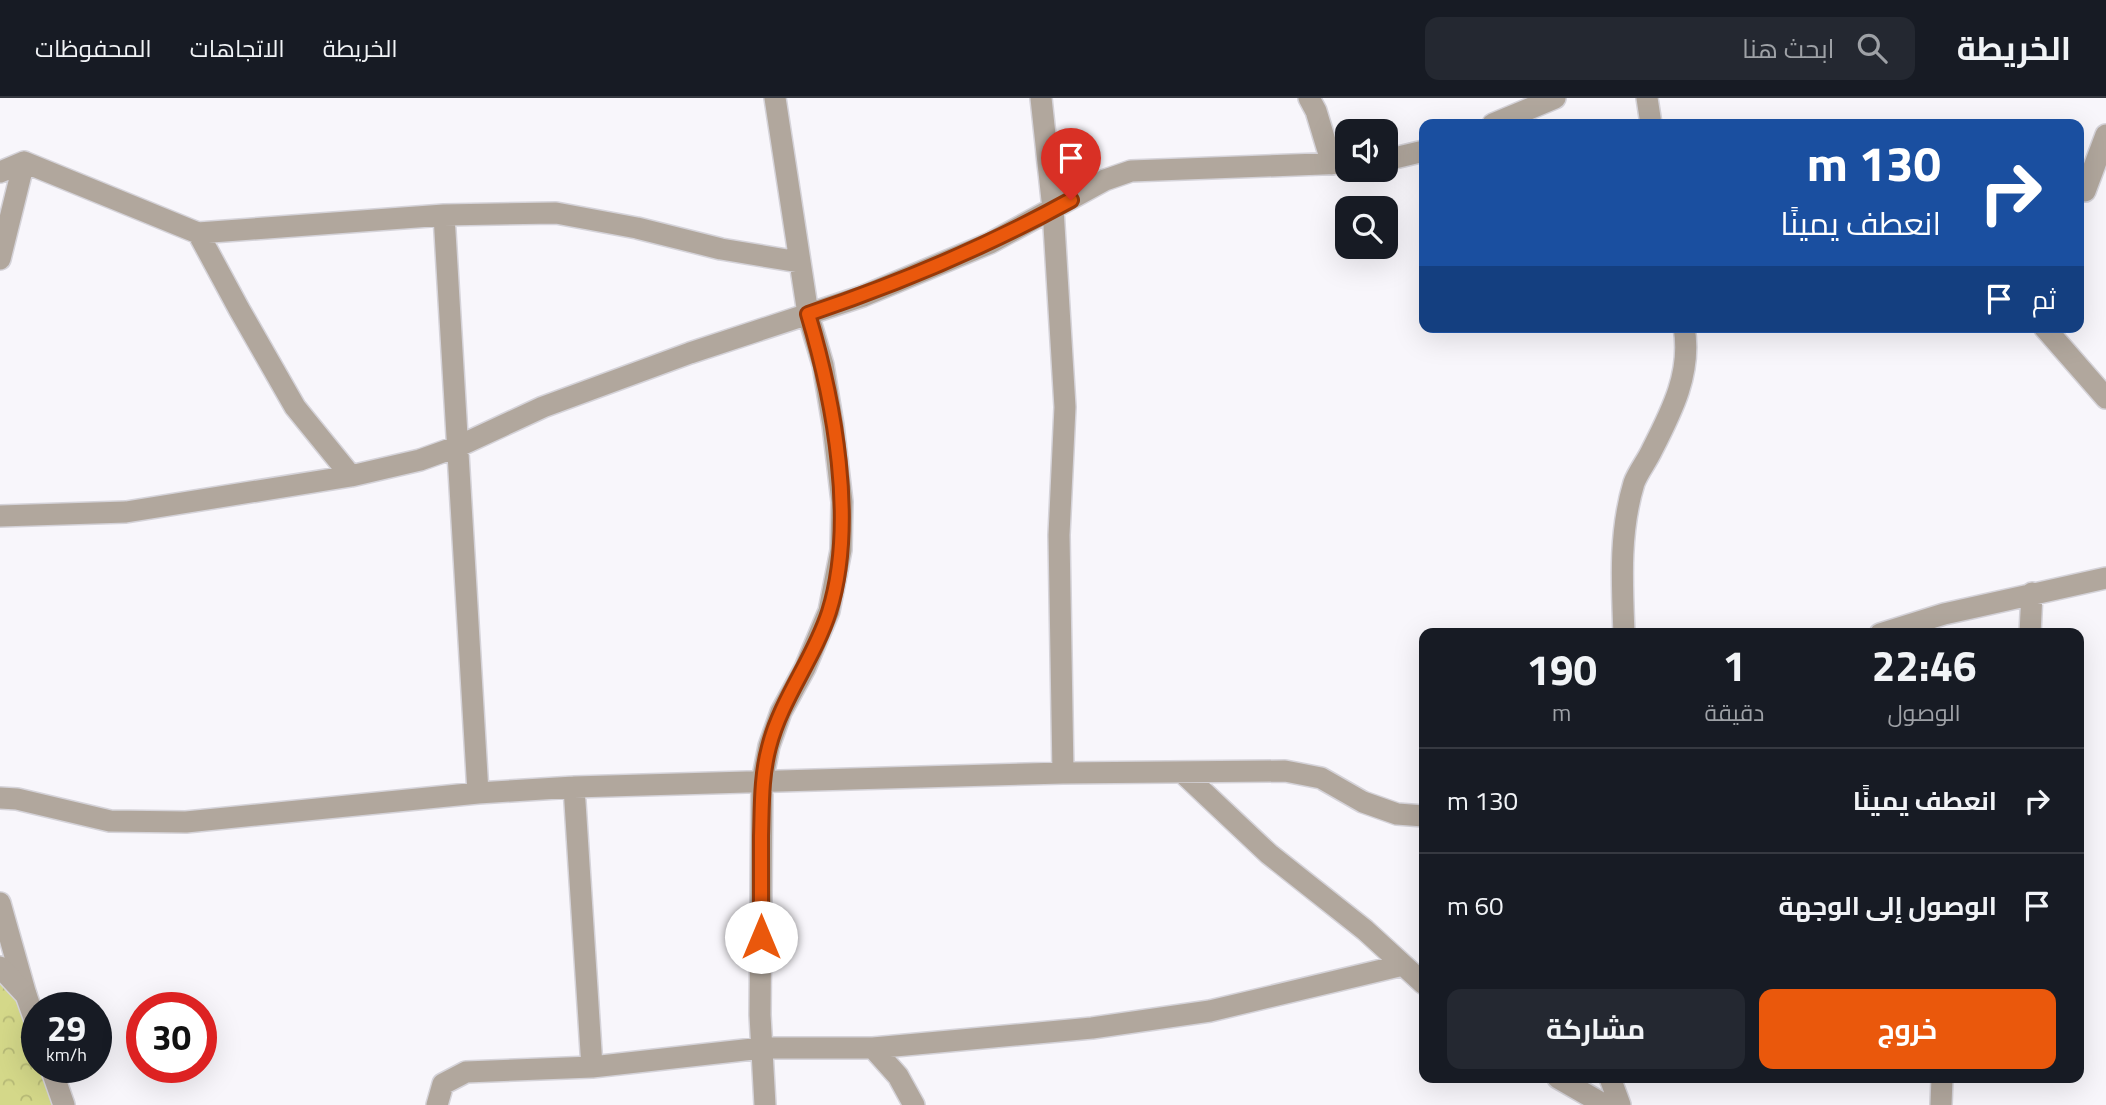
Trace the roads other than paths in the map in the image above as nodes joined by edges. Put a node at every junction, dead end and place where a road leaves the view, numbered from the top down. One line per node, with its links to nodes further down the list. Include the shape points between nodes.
1 (775, 98): 20 (street)
2 (1041, 98): 16 (street)
3 (1309, 98): 9 (street)
4 (1555, 98): 6 (street)
5 (1647, 98): 7 (street)
6 (1505, 119)
7 (1650, 119)
8 (2106, 135): 15 (street)
9 (1335, 152)
10 (1419, 152): 11 (street)
11 (1398, 157)
12 (24, 162): 14 (street); 18 (street); 19 (street)
13 (1335, 163): 16 (street, via 1131,171)
14 (0, 172)
15 (2084, 191)
16 (1053, 209): 21 (street, via 990,243); 34 (street, via 1065,407 1059,536)
17 (444, 215): 18 (street); 20 (street, via 556,213); 25 (street)
18 (198, 233): 26 (street, via 295,407)
19 (0, 259)
20 (799, 262): 21 (street)
21 (808, 314): 25 (street, via 543,407); 35 (street, via 834,425 842,502 841,550 829,611 781,712)
22 (1685, 333): 30 (street, via 1682,386 1635,481 1625,524)
23 (2049, 333): 24 (street)
24 (2106, 398)
25 (459, 446): 26 (street); 37 (street)
26 (351, 476): 27 (street, via 126,512)
27 (0, 516)
28 (2106, 578): 29 (street)
29 (2032, 593): 31 (street); 32 (street)
30 (1624, 628)
31 (1899, 628)
32 (2030, 628)
33 (1182, 772): 34 (street); 39 (street, via 1285,771 1321,778 1363,802 1397,814); 41 (street, via 1269,853)
34 (1063, 773): 35 (street)
35 (762, 782): 36 (street); 46 (street)
36 (574, 787): 37 (street); 48 (street)
37 (478, 793): 38 (street, via 186,821 110,821)
38 (0, 798)
39 (1419, 816)
40 (0, 903): 45 (street)
41 (1403, 965): 43 (street); 47 (street, via 1210,1011 1092,1028)
42 (0, 967): 44 (street)
43 (1419, 979)
44 (23, 992)
45 (25, 992)
46 (762, 1048): 47 (street); 48 (street); 55 (street)
47 (873, 1048): 56 (street, via 898,1076)
48 (592, 1067): 54 (street, via 466,1072 443,1084)
49 (56, 1083): 53 (street)
50 (1567, 1083): 57 (street)
51 (1612, 1083): 58 (street)
52 (1942, 1083): 59 (street)
53 (64, 1105)
54 (437, 1105)
55 (765, 1105)
56 (914, 1105)
57 (1605, 1105)
58 (1620, 1105)
59 (1941, 1105)

